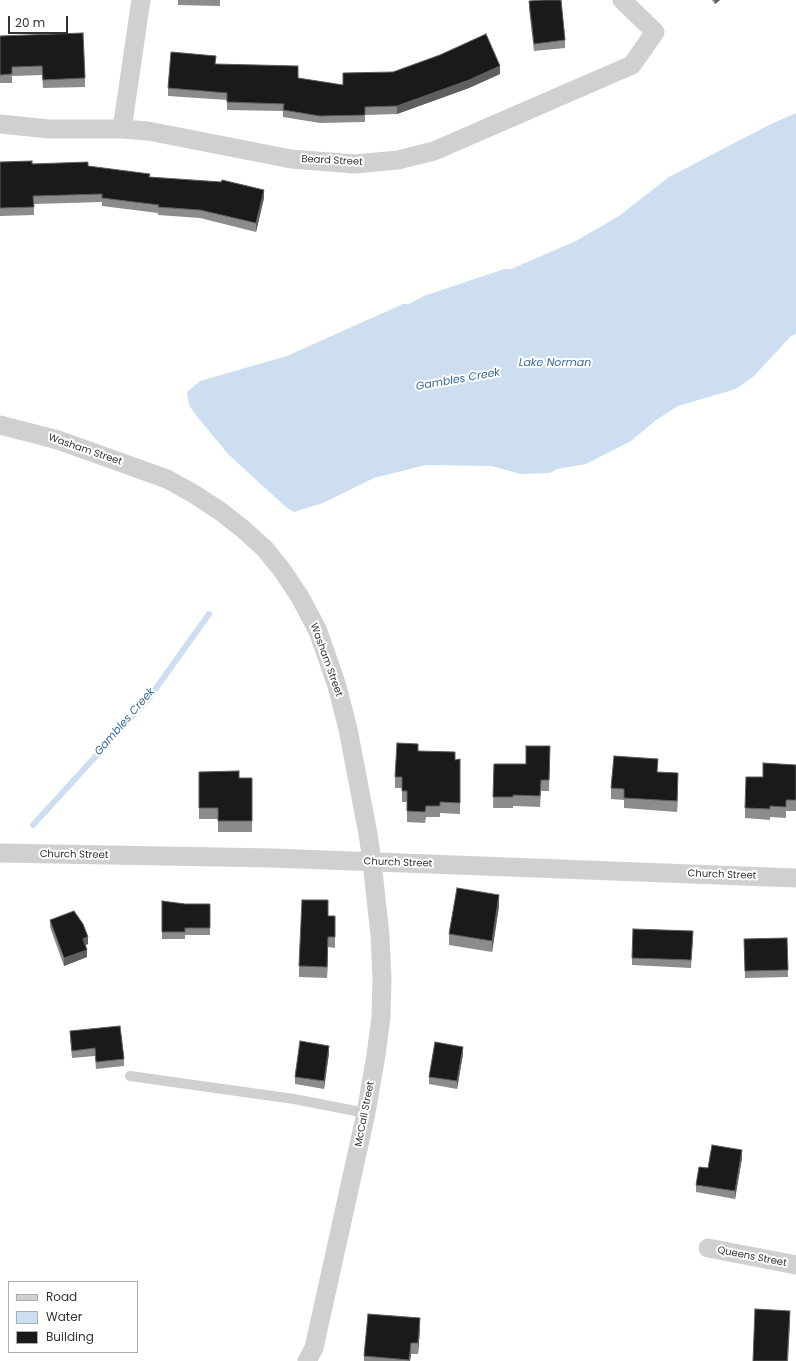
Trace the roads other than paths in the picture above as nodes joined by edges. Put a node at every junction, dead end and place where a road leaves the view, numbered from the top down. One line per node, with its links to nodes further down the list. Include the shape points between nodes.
1 (141, 0): 4 (street)
2 (622, 0): 4 (street, Beard Street, via 655,32 632,65 434,151 398,160 355,164 291,159 148,131)
3 (0, 124): 4 (street, Beard Street, via 49,129)
4 (122, 129)
5 (0, 425): 7 (street, Washam Street, via 58,440 167,479 220,511 265,550 282,570 308,610 338,686)
6 (0, 853): 7 (street, Church Street)
7 (372, 862): 8 (street, Church Street); 10 (street, McCall Street, via 382,979 381,1017)
8 (796, 878)
9 (130, 1076): 10 (lane, via 294,1099)
10 (366, 1113): 13 (street, McCall Street, via 314,1348)
11 (708, 1248): 12 (street, Queens Street)
12 (796, 1265)
13 (307, 1361)

